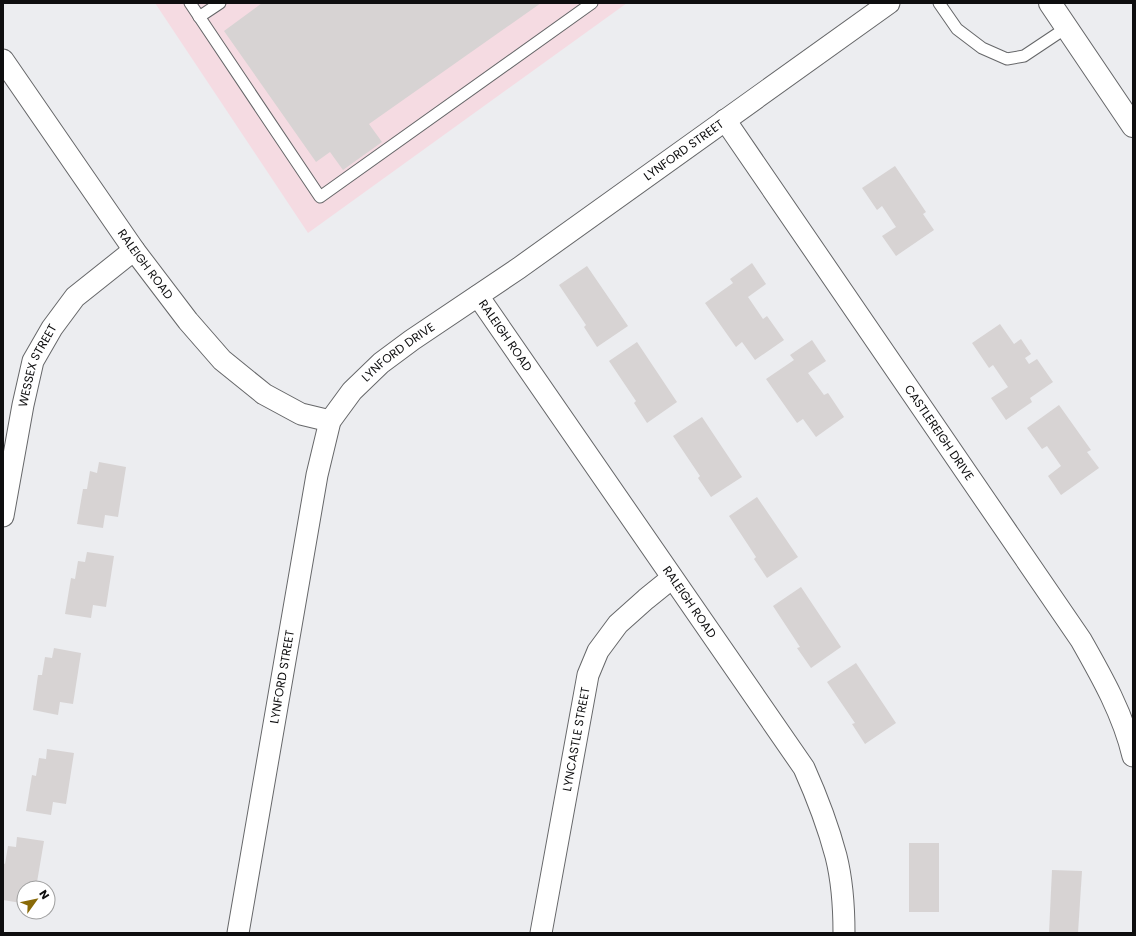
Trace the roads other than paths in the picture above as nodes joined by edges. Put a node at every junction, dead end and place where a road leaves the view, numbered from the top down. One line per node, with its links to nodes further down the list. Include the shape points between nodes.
1 (190, 3): 7 (lane)
2 (220, 3): 7 (lane)
3 (592, 3): 7 (lane, via 320,197)
4 (889, 3): 10 (street, LYNFORD STREET)
5 (939, 3): 8 (lane, via 957,29 982,48 1007,59 1024,56)
6 (1050, 3): 8 (street)
7 (200, 17)
8 (1066, 28): 11 (street)
9 (3, 60): 12 (street, RALEIGH ROAD)
10 (725, 120): 13 (street, LYNFORD STREET); 17 (street, CASTLEREIGH DRIVE, via 1081,640 1109,689)
11 (1133, 126)
12 (134, 250): 14 (street, RALEIGH ROAD, via 188,321 222,360 264,394 301,414); 15 (street, WESSEX STREET, via 75,297 52,328 33,361)
13 (478, 296): 14 (street, LYNFORD DRIVE, via 381,363 352,391); 16 (street, RALEIGH ROAD)
14 (330, 421): 18 (street, LYNFORD STREET, via 317,475)
15 (3, 516)
16 (672, 578): 19 (street, LYNCASTLE STREET, via 618,624 598,651 588,675); 20 (street, RALEIGH ROAD, via 804,768 821,807 836,857 844,908)
17 (1133, 756)
18 (238, 933)
19 (541, 933)
20 (844, 933)

